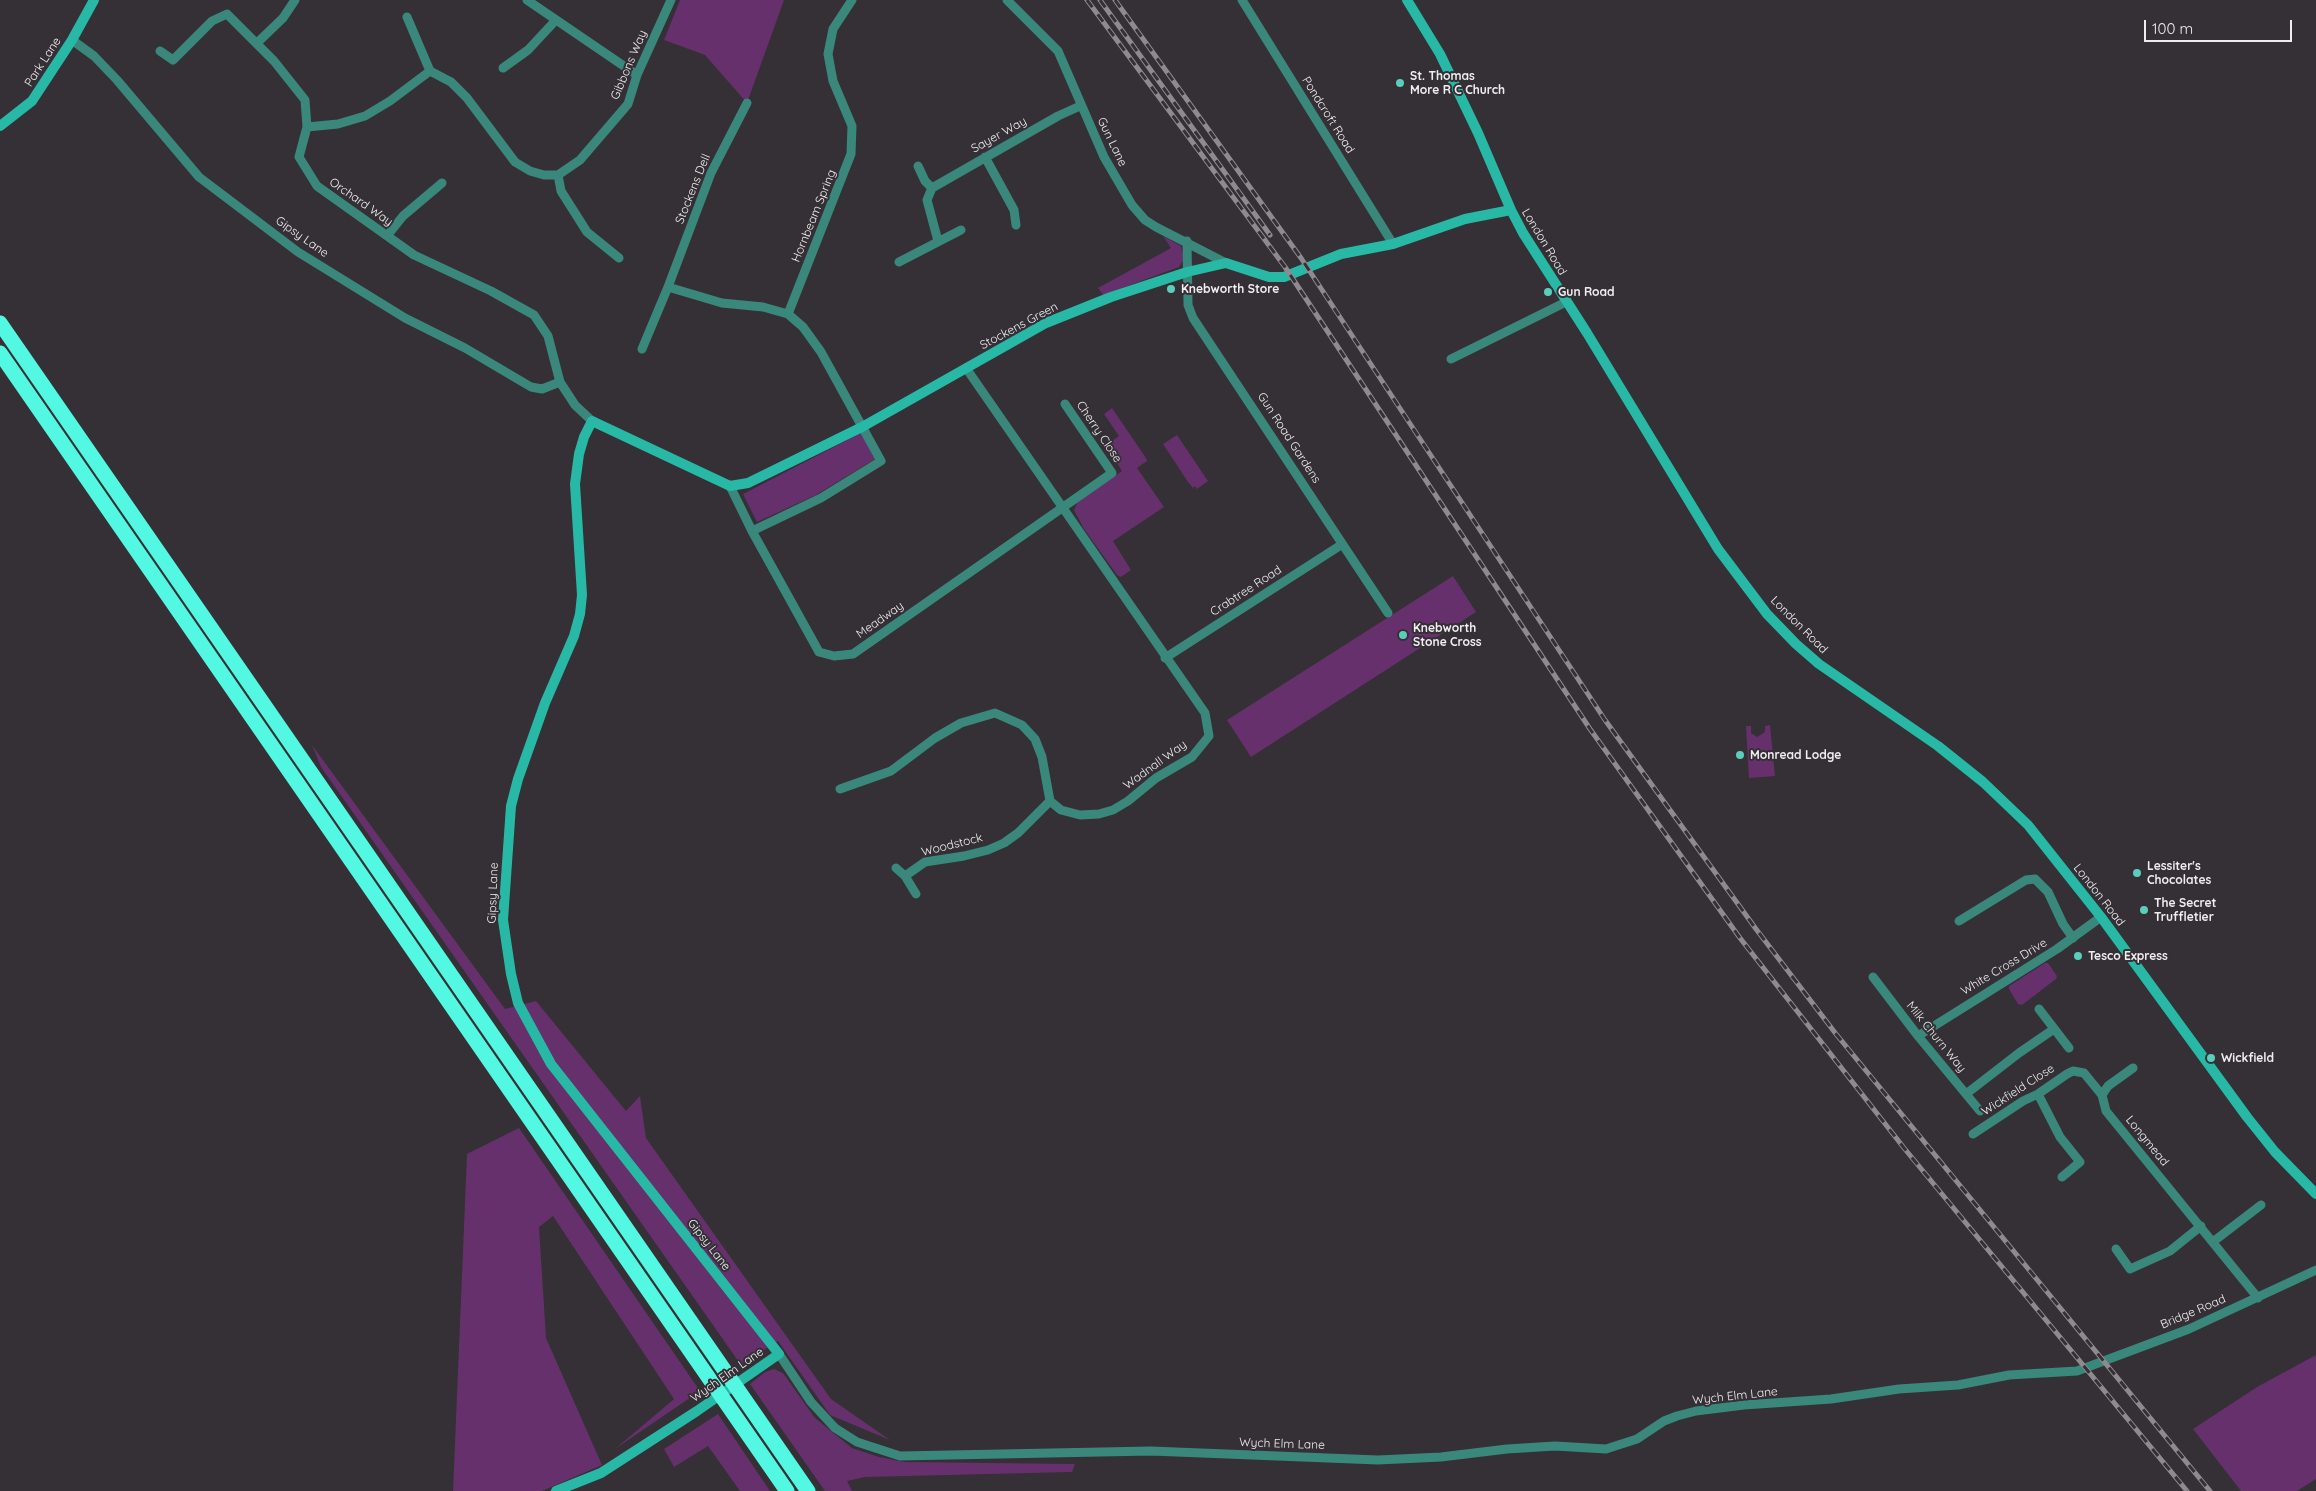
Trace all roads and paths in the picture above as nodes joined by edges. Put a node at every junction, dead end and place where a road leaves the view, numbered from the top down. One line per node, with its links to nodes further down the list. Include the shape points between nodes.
1 (94, 0): 11 (street, Park Lane)
2 (295, 0): 12 (street)
3 (526, 0): 10 (street)
4 (671, 0): 16 (street, Gibbons Way)
5 (1007, 0): 18 (street, Gun Lane, via 1058,51)
6 (1242, 0): 32 (street, Pondcroft Road)
7 (1407, 0): 26 (street, London Road, via 1440,54)
8 (849, 1): 39 (street, Hornbeam Spring, via 833,29 828,54 833,81 852,126 851,154)
9 (407, 17): 15 (street)
10 (555, 21): 14 (street, via 528,50); 16 (street)
11 (72, 40): 19 (street, Park Lane, via 32,101); 45 (street, Gipsy Lane, via 94,56 117,80 199,177 298,252 405,318 465,348 531,387 542,389)
12 (257, 43): 13 (street, Orchard Way, via 227,14 212,21 173,60); 20 (street, Orchard Way, via 305,100)
13 (160, 51)
14 (503, 68)
15 (430, 71): 20 (street, via 365,116); 23 (street, via 451,82 467,98 515,162 544,175)
16 (637, 75): 23 (street, Gibbons Way, via 628,104 580,160)
17 (747, 103): 37 (street, Stockens Dell, via 710,173)
18 (1080, 106): 21 (street, Sayer Way); 31 (street, Gun Lane, via 1132,205 1145,220)
19 (0, 126)
20 (307, 128): 29 (street, Orchard Way, via 298,157 317,186)
21 (985, 157): 25 (street, Sayer Way); 27 (street, via 1014,210)
22 (918, 166): 25 (street)
23 (558, 175): 33 (street, via 562,191 587,232)
24 (442, 183): 29 (street, via 404,216)
25 (932, 188): 30 (street, via 927,200)
26 (1511, 210): 32 (street, via 1465,219); 38 (street, London Road)
27 (1016, 225)
28 (961, 230): 30 (street)
29 (388, 236): 45 (street, Orchard Way, via 414,255 534,315 548,336)
30 (938, 241): 34 (street)
31 (1187, 241): 35 (street, Gun Lane); 36 (street, Gun Road Gardens)
32 (1393, 244): 35 (street, via 1341,254 1284,277 1269,277)
33 (618, 258)
34 (899, 262)
35 (1226, 263): 36 (street, Stockens Green)
36 (1187, 272): 44 (street, Stockens Green, via 1046,323); 52 (street, Gun Road Gardens, via 1188,305 1193,318)
37 (668, 287): 39 (street, via 722,303 763,307); 41 (street, Stockens Dell)
38 (1566, 302): 43 (street); 60 (street, London Road, via 1718,549 1768,614 1819,664 1904,720 1983,782 2028,825)
39 (788, 314): 48 (street, via 811,337)
40 (0, 323): 87 (highway)
41 (642, 348)
42 (0, 353): 86 (highway)
43 (1450, 359)
44 (966, 368): 48 (street, Stockens Green); 50 (street, Wadnall Way)
45 (560, 382): 47 (street, Orchard Way, via 576,406)
46 (1065, 404): 50 (street, Cherry Close, via 1112,473)
47 (592, 421): 49 (street); 83 (street, Gipsy Lane, via 579,454 575,484 580,614 545,703 511,806 503,920 511,974 518,1003 551,1064)
48 (862, 427): 49 (street, Stockens Green, via 748,483); 51 (street, via 881,461 821,498)
49 (730, 486): 51 (street, Meadway)
50 (1062, 507): 51 (street, Meadway, via 853,654 834,656 820,652 810,637); 54 (street, Wadnall Way)
51 (752, 531)
52 (1341, 544): 53 (street, Gun Road Gardens); 54 (street, Crabtree Road)
53 (1388, 613)
54 (1165, 658): 56 (street, Wadnall Way, via 1205,714 1209,736 1192,757 1156,778 1113,810 1080,815 1061,810)
55 (840, 789): 56 (street, via 891,771 935,738 961,724 995,713 1022,725 1035,739 1042,757)
56 (1050, 801): 58 (street, Woodstock, via 1004,843 972,854 926,862)
57 (896, 868): 58 (street)
58 (905, 876): 59 (street)
59 (916, 894)
60 (2101, 917): 62 (street, White Cross Drive); 76 (street, London Road, via 2247,1117 2275,1152)
61 (1960, 921): 62 (street, via 2026,880 2036,879 2048,892)
62 (2073, 938): 66 (street, White Cross Drive)
63 (1874, 977): 66 (street, Milk Churn Way)
64 (2039, 1009): 65 (street)
65 (2054, 1029): 67 (street); 70 (street)
66 (1918, 1036): 70 (street, Milk Churn Way)
67 (2069, 1048)
68 (2133, 1068): 72 (street, via 2108,1086)
69 (2078, 1072): 71 (street, Wickfield Close, via 2067,1074); 72 (street, Longmead, via 2088,1076)
70 (1966, 1094): 73 (street, Milk Churn Way)
71 (2038, 1094): 74 (street, Wickfield Close); 75 (street, via 2060,1137 2080,1162)
72 (2102, 1095): 78 (street, Longmead, via 2106,1111)
73 (1980, 1111)
74 (1973, 1134)
75 (2062, 1177)
76 (2316, 1194)
77 (2261, 1205): 79 (street)
78 (2201, 1226): 79 (street, Longmead); 80 (street, via 2170,1251 2130,1269)
79 (2214, 1241): 82 (street, Longmead)
80 (2116, 1249)
81 (2316, 1270): 82 (street, Bridge Road)
82 (2258, 1298): 84 (street, Bridge Road, via 2189,1329)
83 (779, 1354): 84 (street, Wych Elm Lane, via 811,1402 835,1428 857,1442 900,1456 1151,1451 1378,1460 1441,1458 1555,1446 1606,1449 1637,1439 1664,1421 1696,1411 1958,1385 2009,1375); 85 (street, Wych Elm Lane, via 697,1412 601,1473)
84 (2077, 1371)
85 (556, 1491)
86 (787, 1491)
87 (808, 1491)

